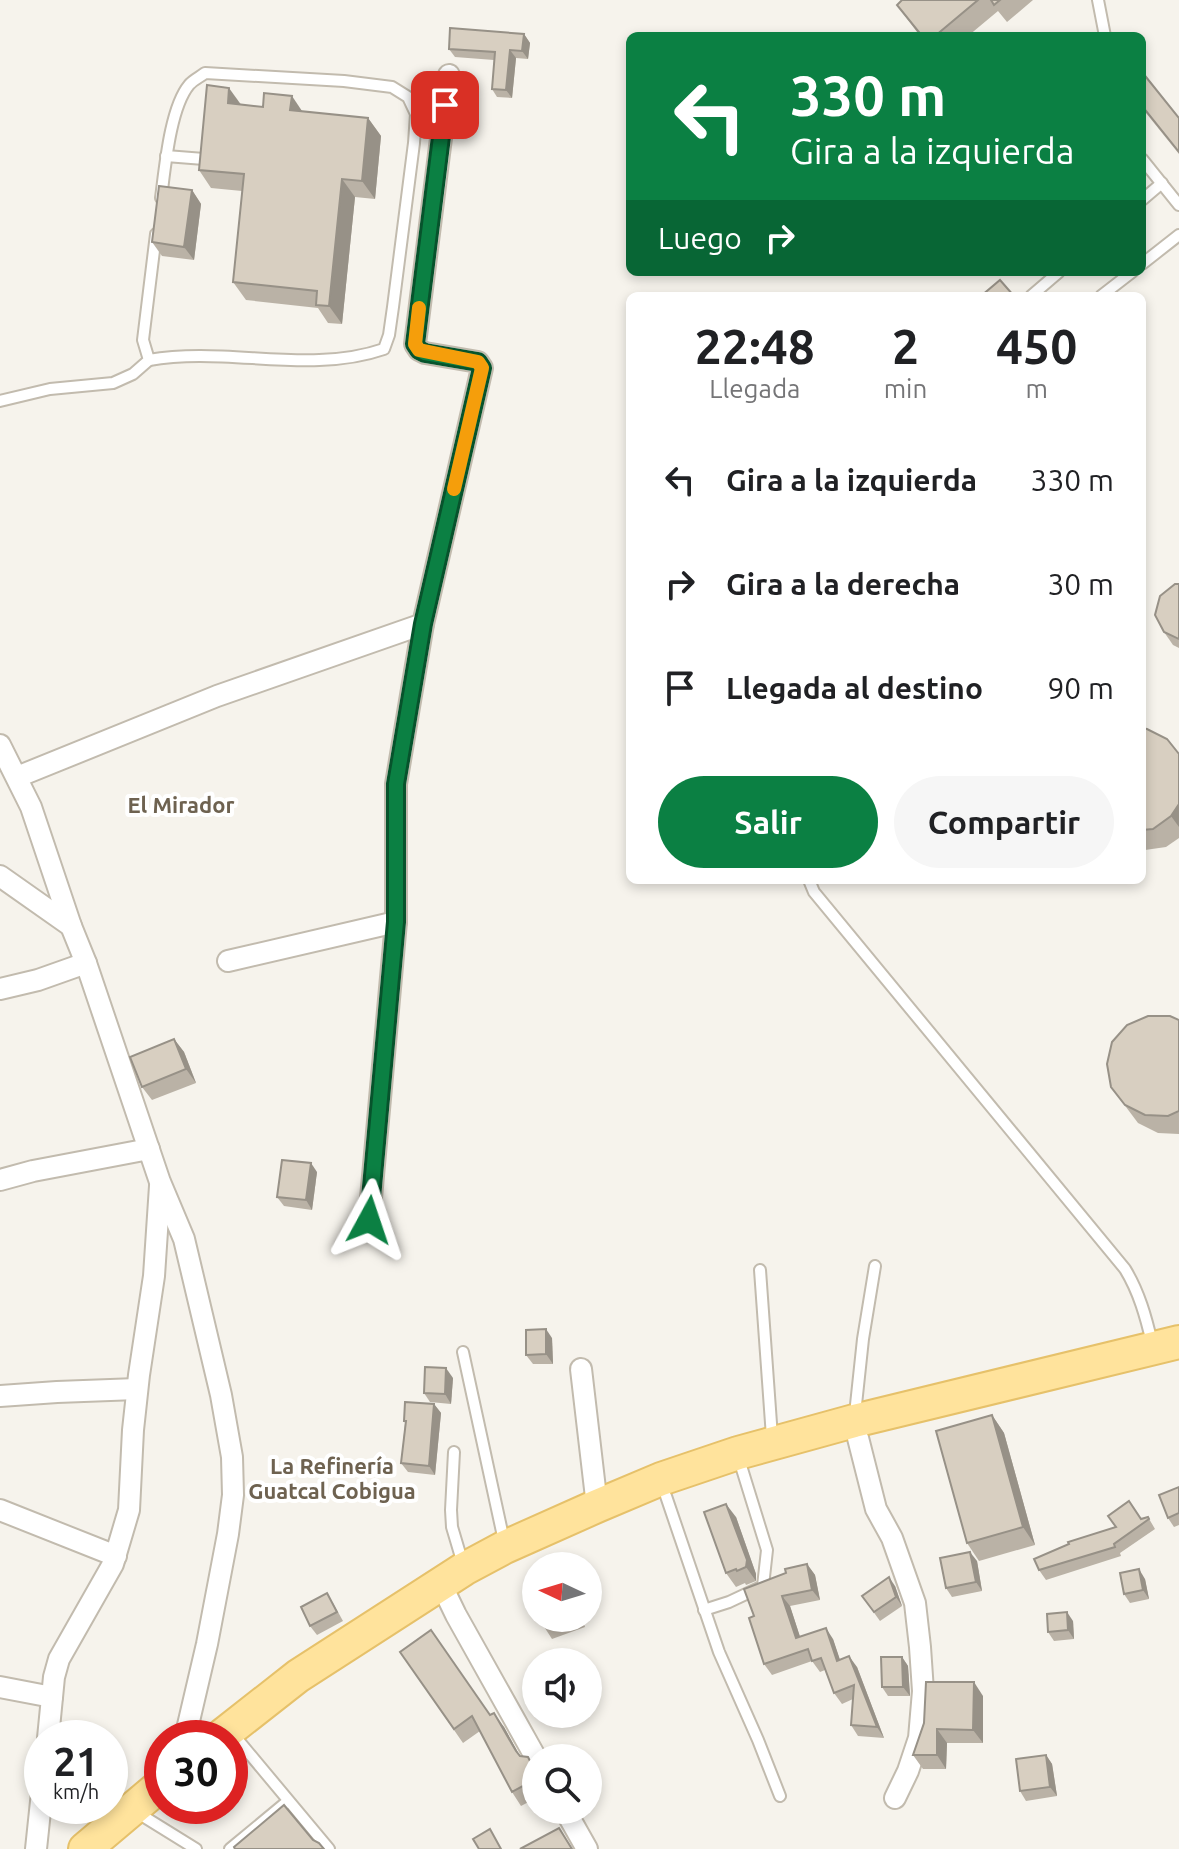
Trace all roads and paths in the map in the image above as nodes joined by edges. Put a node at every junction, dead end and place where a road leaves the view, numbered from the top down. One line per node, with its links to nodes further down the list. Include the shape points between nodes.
1 (1098, 0): 2 (lane)
2 (1104, 32)
3 (449, 75): 20 (street, via 415,344 425,353 478,362 482,368)
4 (166, 156): 5 (lane); 9 (lane); 18 (lane, via 175,113 189,85 205,73 392,87 408,97 416,114 384,349 326,360 187,355)
5 (204, 159)
6 (1146, 164): 7 (lane)
7 (1162, 183): 8 (lane); 10 (lane)
8 (1146, 197)
9 (160, 202)
10 (1179, 205)
11 (159, 217): 18 (lane, via 143,340)
12 (1179, 235): 13 (lane)
13 (1146, 261)
14 (1054, 276): 16 (lane)
15 (1127, 276): 17 (lane)
16 (1036, 292)
17 (1106, 292)
18 (149, 360): 19 (lane, via 113,383)
19 (0, 401)
20 (423, 624): 22 (street, via 217,696); 25 (street, via 396,784)
21 (0, 745): 22 (street)
22 (17, 777): 26 (street)
23 (0, 876): 26 (street)
24 (811, 884): 36 (lane, via 1125,1269 1145,1313)
25 (396, 922): 27 (street); 33 (street)
26 (71, 926): 28 (street)
27 (228, 961)
28 (86, 963): 29 (street); 30 (street)
29 (0, 989)
30 (149, 1149): 31 (street); 32 (street)
31 (0, 1180)
32 (160, 1182): 39 (street, via 154,1276); 55 (street, via 184,1239 221,1395 232,1470 228,1534)
33 (369, 1220)
34 (875, 1266): 41 (lane)
35 (760, 1270): 42 (lane)
36 (1171, 1350): 41 (main road)
37 (463, 1352): 48 (lane)
38 (581, 1369): 46 (street)
39 (137, 1389): 40 (street); 49 (street, via 129,1510)
40 (0, 1396)
41 (856, 1430): 42 (main road); 44 (main road); 60 (street, via 876,1509 915,1603 920,1647 919,1738)
42 (773, 1443): 46 (main road)
43 (454, 1452): 50 (lane)
44 (742, 1469): 45 (main road); 51 (lane, via 767,1550 763,1586)
45 (666, 1496): 50 (main road); 51 (lane)
46 (597, 1506): 48 (main road)
47 (0, 1510): 49 (street)
48 (505, 1547): 50 (main road)
49 (116, 1556): 53 (street, via 59,1659)
50 (451, 1584): 56 (main road); 57 (street)
51 (704, 1610): 59 (lane)
52 (0, 1687): 53 (street)
53 (52, 1697): 54 (street)
54 (50, 1720)
55 (189, 1720)
56 (248, 1728)
57 (529, 1744)
58 (248, 1759): 61 (lane)
59 (780, 1796)
60 (895, 1798)
61 (288, 1801): 71 (lane); 72 (lane)
62 (144, 1808): 68 (main road)
63 (144, 1811): 69 (main road)
64 (39, 1824): 67 (street)
65 (173, 1824): 70 (lane)
66 (573, 1824): 73 (street)
67 (36, 1849)
68 (85, 1849)
69 (110, 1849)
70 (196, 1849)
71 (230, 1849)
72 (329, 1849)
73 (587, 1849)

